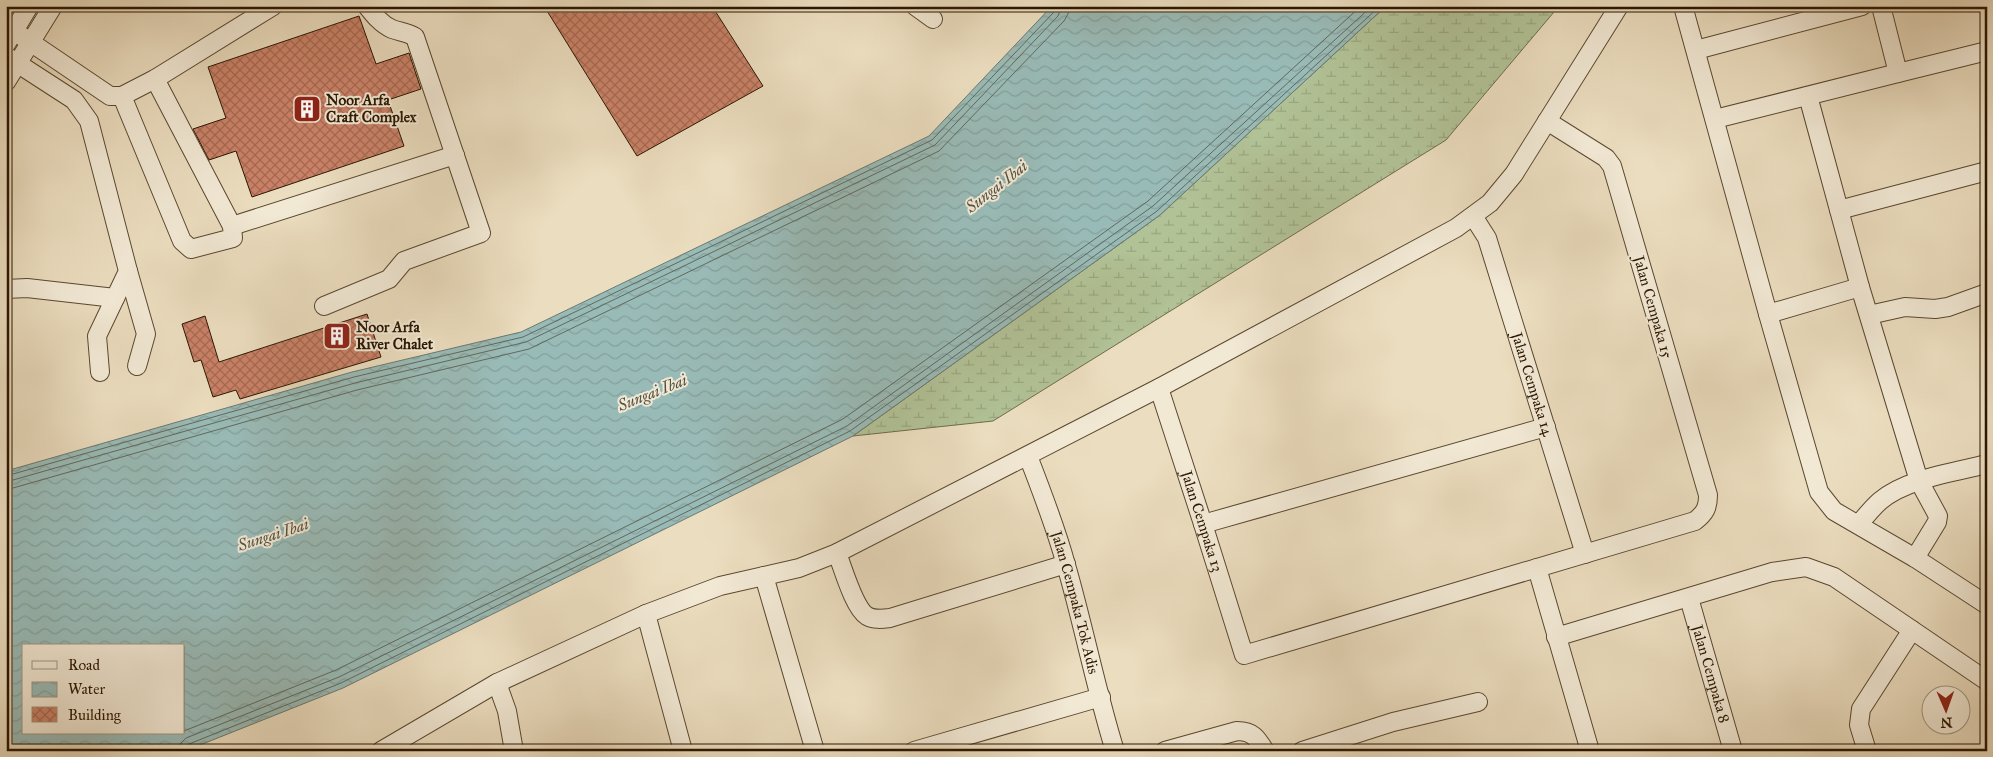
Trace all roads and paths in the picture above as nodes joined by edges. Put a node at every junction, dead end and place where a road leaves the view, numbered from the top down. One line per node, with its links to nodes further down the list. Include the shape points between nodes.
1 (29, 6): 11 (street)
2 (54, 6): 12 (street)
3 (274, 6): 17 (street)
4 (367, 6): 23 (street, via 386,26 415,37)
5 (915, 6): 10 (street)
6 (1619, 6): 22 (street)
7 (1683, 6): 13 (street)
8 (1862, 6): 13 (street)
9 (1881, 6): 16 (street)
10 (933, 19)
11 (10, 37): 12 (street)
12 (32, 43): 15 (street); 19 (street, via 110,96)
13 (1696, 50): 21 (street)
14 (1987, 51): 16 (street)
15 (12, 60): 18 (street); 28 (street, via 74,100 89,121)
16 (1898, 72): 20 (street)
17 (155, 79): 19 (street); 27 (street)
18 (6, 82)
19 (122, 96): 27 (street, via 182,241 191,250 233,238)
20 (1808, 96): 21 (street); 25 (street)
21 (1715, 119): 34 (street)
22 (1547, 121): 26 (street, via 1514,174 1490,203); 46 (street, Jalan Cempaka 15, via 1606,158 1612,166 1708,495 1705,513 1695,521)
23 (455, 155): 27 (street); 33 (street, via 481,233 404,262 389,279)
24 (1987, 171): 25 (street)
25 (1839, 210): 29 (street)
26 (1474, 216): 38 (street); 39 (street, Jalan Cempaka 14, via 1487,238)
27 (232, 226)
28 (128, 271): 32 (street); 36 (street, via 146,334)
29 (1860, 286): 34 (street); 35 (street)
30 (6, 289): 32 (street, via 27,288)
31 (1987, 293): 35 (street, via 1948,307 1905,307)
32 (115, 298): 37 (street, via 97,336)
33 (324, 306)
34 (1768, 314): 44 (street, via 1819,492 1834,511)
35 (1869, 315): 42 (street)
36 (137, 366)
37 (100, 372)
38 (1158, 388): 40 (street); 43 (street, Jalan Cempaka 13)
39 (1546, 427): 43 (street); 46 (street, Jalan Cempaka 14)
40 (1028, 456): 45 (street); 48 (street, Jalan Cempaka Tok Adis)
41 (1987, 464): 42 (street)
42 (1920, 481): 44 (street, via 1879,501); 47 (street, via 1938,516)
43 (1204, 524): 49 (street, Jalan Cempaka 13, via 1244,655)
44 (1859, 524): 47 (street)
45 (837, 553): 48 (street, via 859,609 867,617 878,620); 50 (street, via 792,570)
46 (1585, 554): 49 (street)
47 (1915, 558): 52 (street)
48 (1066, 564): 58 (street, Jalan Cempaka Tok Adis)
49 (1537, 568): 55 (street)
50 (764, 576): 53 (street, via 720,586); 64 (street)
51 (1689, 598): 54 (street, via 1772,572 1806,567 1834,577); 55 (street); 70 (street, Jalan Cempaka 8)
52 (1987, 605)
53 (646, 614): 57 (street); 63 (street)
54 (1912, 630): 56 (street); 71 (street, via 1861,709 1859,725)
55 (1556, 637): 69 (street)
56 (1987, 681)
57 (497, 683): 61 (street); 62 (street)
58 (1101, 698): 60 (street, Jalan Cempaka Tok Adis); 65 (street)
59 (1478, 702): 68 (street, via 1393,722)
60 (1115, 750)
61 (380, 751)
62 (514, 751)
63 (683, 751)
64 (815, 751)
65 (914, 751)
66 (1165, 751): 67 (street, via 1237,731 1254,734)
67 (1265, 751)
68 (1302, 751)
69 (1590, 751)
70 (1733, 751)
71 (1867, 751)

